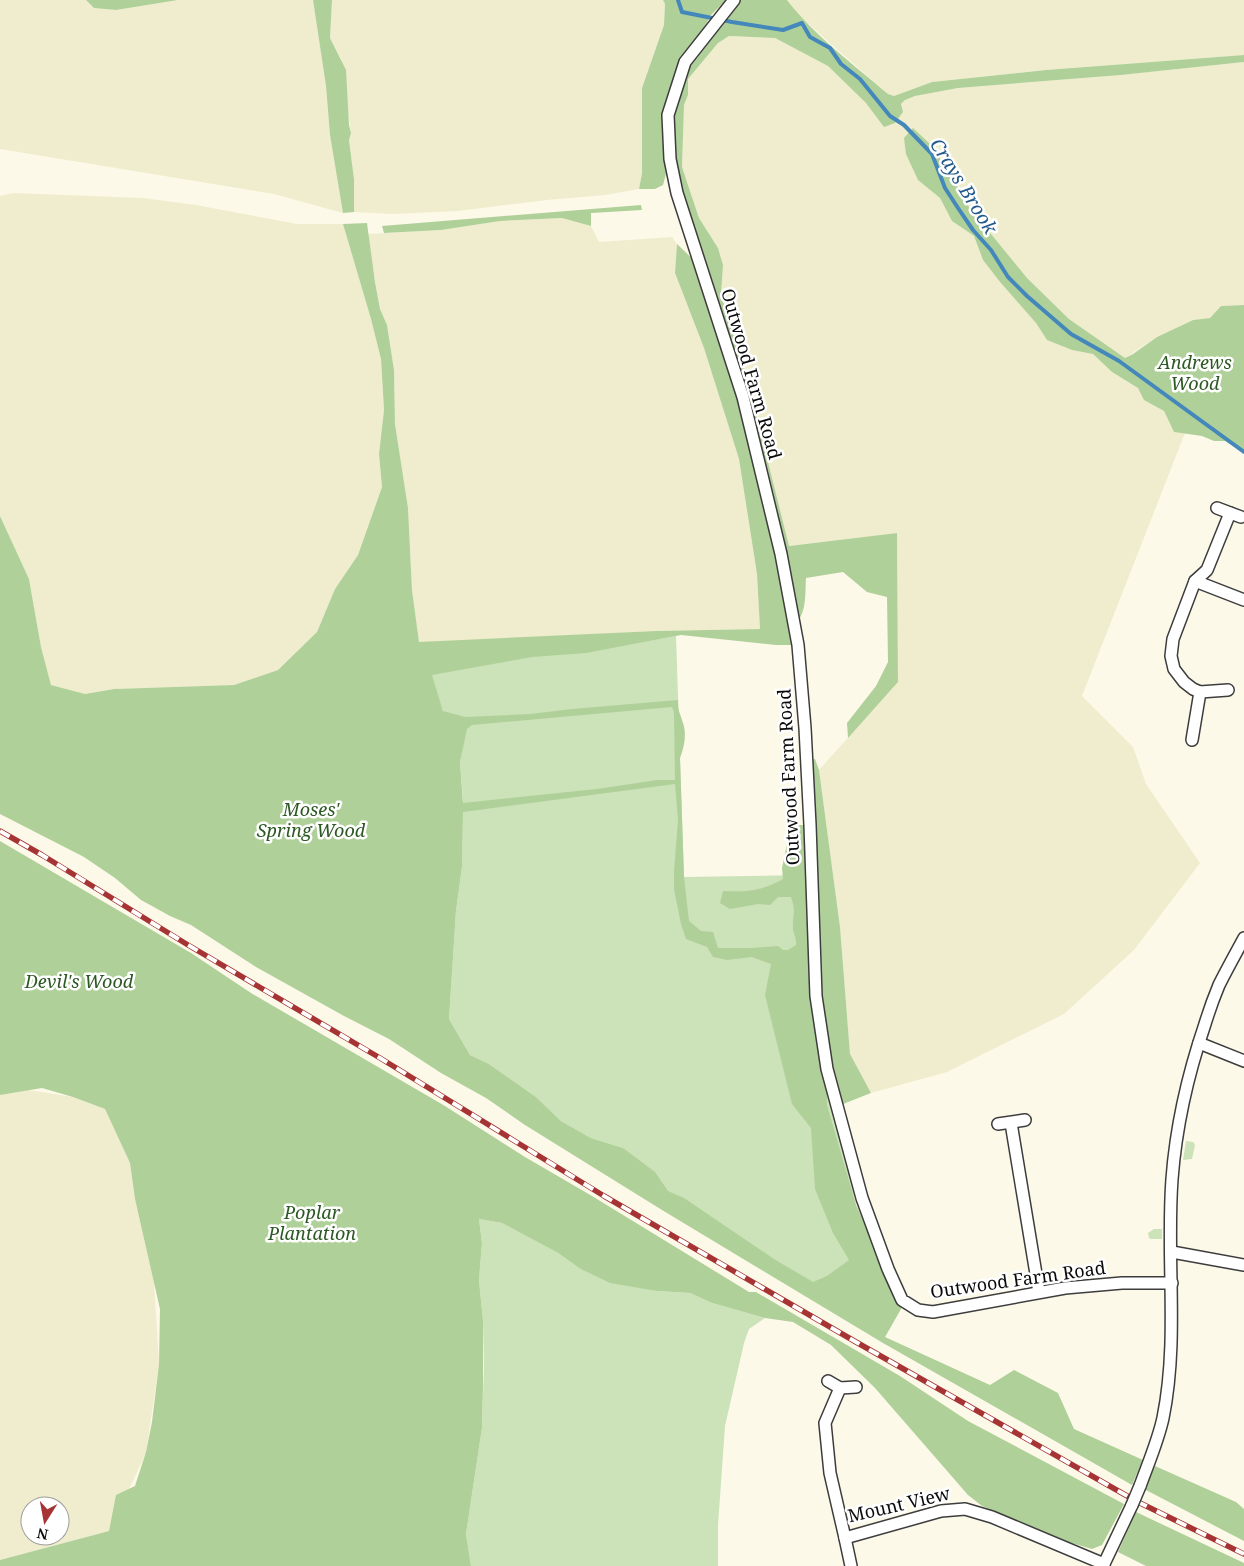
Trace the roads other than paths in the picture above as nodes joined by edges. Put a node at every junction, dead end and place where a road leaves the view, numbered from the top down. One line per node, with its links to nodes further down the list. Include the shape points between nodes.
1 (734, 0): 19 (street, Outwood Farm Road, via 685,62 668,115 670,159 677,193 743,397 781,554 798,645 810,824 816,996 827,1069 864,1206 902,1300 918,1310 934,1312)
2 (1217, 508): 3 (street)
3 (1230, 513): 4 (street); 5 (street, via 1207,570)
4 (1241, 517)
5 (1195, 581): 6 (street); 8 (street, via 1173,639 1171,656 1174,669 1184,682)
6 (1244, 600)
7 (1228, 690): 8 (street)
8 (1200, 692): 9 (street)
9 (1192, 740)
10 (1244, 938): 11 (street, via 1219,985)
11 (1198, 1043): 12 (street); 16 (street, via 1184,1094 1174,1152 1170,1210)
12 (1244, 1062)
13 (1025, 1120): 14 (street)
14 (1011, 1123): 15 (street); 19 (street)
15 (998, 1124)
16 (1172, 1252): 17 (street); 18 (street)
17 (1244, 1265)
18 (1172, 1283): 19 (street, Outwood Farm Road, via 1108,1283); 24 (street, bridge, via 1171,1346 1166,1400 1158,1436 1132,1505)
19 (1039, 1292)
20 (828, 1381): 22 (street)
21 (856, 1387): 22 (street)
22 (840, 1388): 23 (street, Mount View, via 825,1423 830,1473)
23 (845, 1538): 24 (street, Mount View, via 942,1511 965,1509 992,1517); 25 (street)
24 (1103, 1565)
25 (851, 1566)

